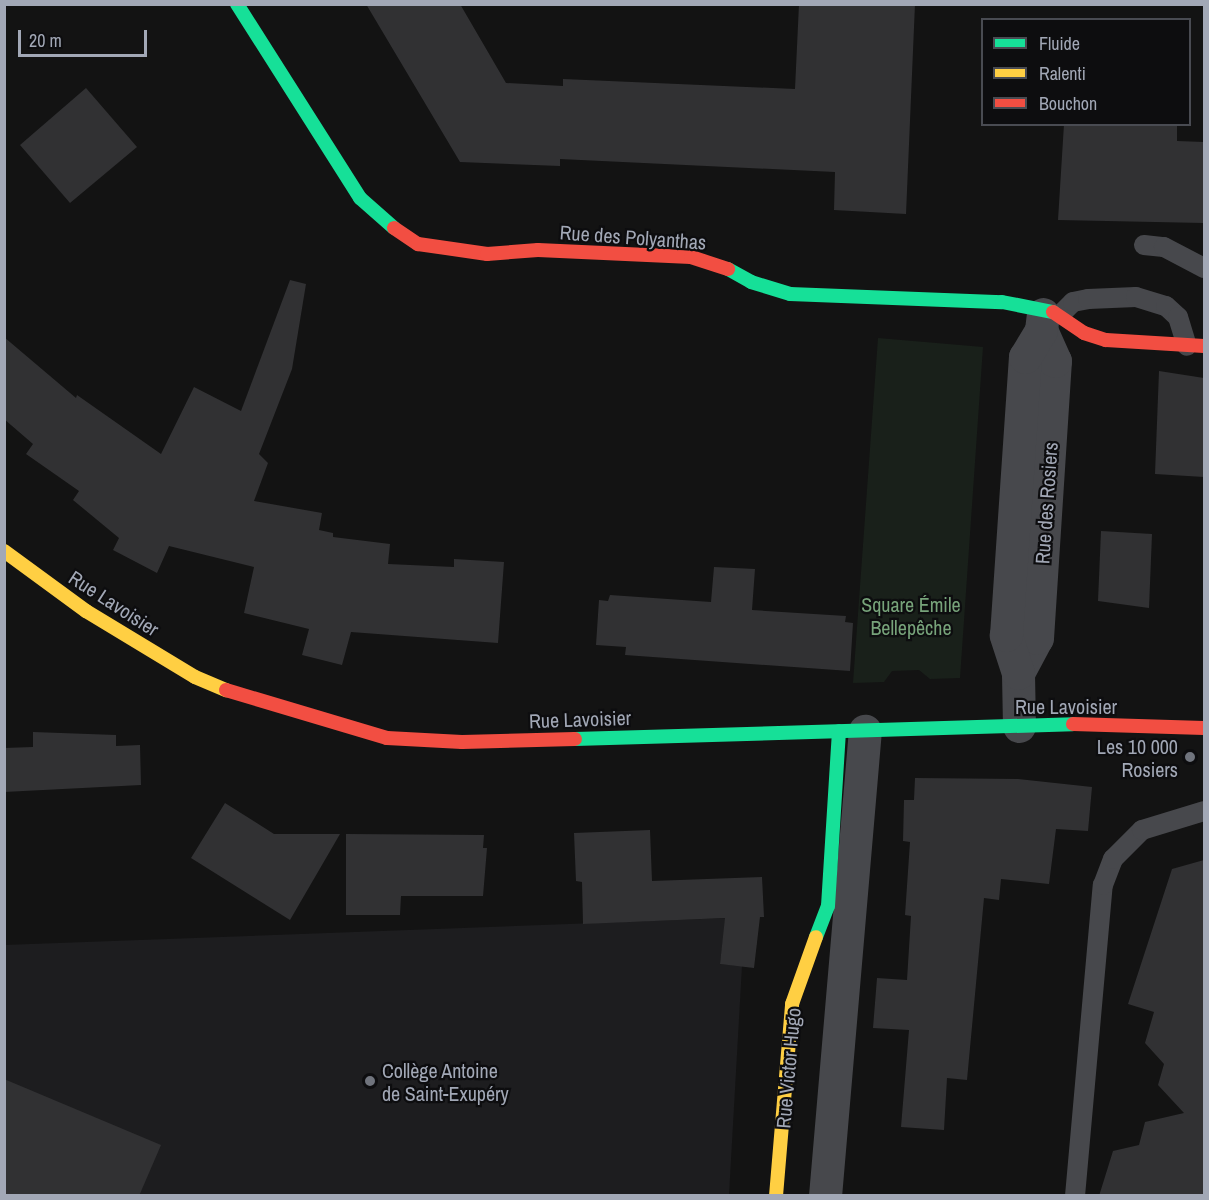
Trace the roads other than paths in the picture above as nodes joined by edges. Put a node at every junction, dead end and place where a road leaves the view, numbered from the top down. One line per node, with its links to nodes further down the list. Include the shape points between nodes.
1 (237, 4): 4 (street, Rue des Polyanthas, via 360,198 378,217 418,244 487,254 538,250 691,256 716,262 751,282 790,294 1002,302)
2 (1144, 245): 3 (lane, via 1164,247)
3 (1204, 268)
4 (1048, 318): 5 (street, Rue des Polyanthas, via 1106,340); 5 (lane, via 1073,302 1088,298 1136,297 1166,306); 7 (street, Rue des Rosiers, via 1024,357 1006,635 1018,673)
5 (1196, 346)
6 (4, 551): 9 (street, Rue Lavoisier, via 86,611 195,677 241,697 387,738 462,742)
7 (1019, 726): 8 (street, Rue Lavoisier); 9 (street, Rue Lavoisier)
8 (1204, 728)
9 (852, 731): 11 (street, Rue Victor Hugo, via 828,906 792,1004); 12 (street)
10 (1204, 811): 13 (lane, via 1142,830 1113,859 1103,885)
11 (776, 1196)
12 (825, 1196)
13 (1076, 1196)

